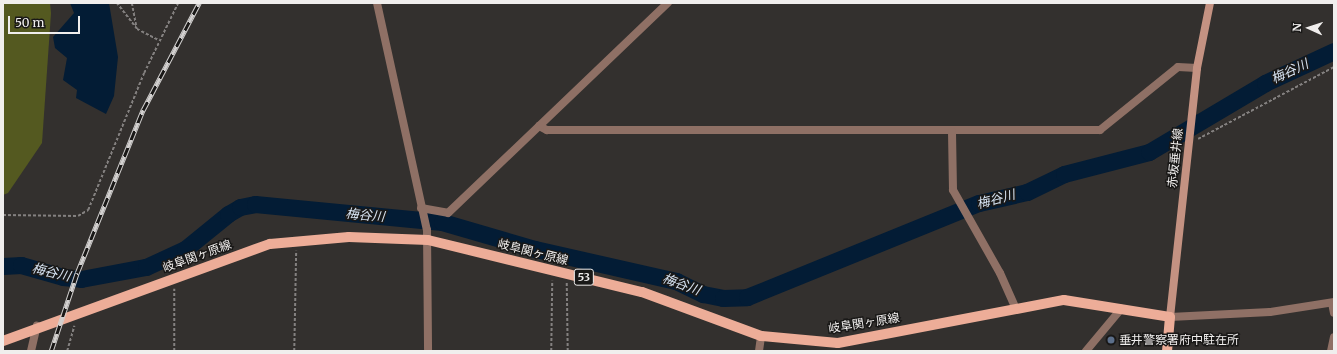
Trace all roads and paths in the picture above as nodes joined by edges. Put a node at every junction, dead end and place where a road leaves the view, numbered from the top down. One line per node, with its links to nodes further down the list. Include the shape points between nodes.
1 (117, 3): 7 (path)
2 (132, 3): 7 (path)
3 (178, 3): 8 (path)
4 (377, 3): 14 (street)
5 (668, 3): 11 (street)
6 (1210, 3): 10 (main road, 赤坂垂井線)
7 (137, 29): 8 (path)
8 (159, 40): 15 (path, via 88,210 78,216)
9 (1334, 67): 13 (path)
10 (1197, 68): 12 (street, via 1178,67 1164,75 1100,130); 13 (main road, 赤坂垂井線)
11 (539, 126): 12 (street, via 546,130); 14 (street, via 448,213)
12 (952, 132): 22 (street, via 956,197 1000,273)
13 (1189, 143): 26 (main road, 赤坂垂井線)
14 (422, 210): 16 (street)
15 (3, 215)
16 (427, 235): 17 (main road, 岐阜関ヶ原線 / 53); 18 (main road, 岐阜関ヶ原線 / 53); 35 (street)
17 (296, 241): 20 (main road, 岐阜関ヶ原線 / 53, via 270,244); 34 (path)
18 (552, 270): 19 (main road, 岐阜関ヶ原線 / 53); 36 (path)
19 (567, 274): 28 (main road, 岐阜関ヶ原線 / 53, via 642,292); 37 (path)
20 (174, 279): 24 (main road, 岐阜関ヶ原線 / 53); 33 (path)
21 (1333, 302): 25 (street); 26 (street, via 1270,312)
22 (1015, 307): 23 (main road, 岐阜関ヶ原線 / 53, via 1064,300); 28 (main road, 岐阜関ヶ原線 / 53, via 838,343)
23 (1121, 309): 26 (main road, 岐阜関ヶ原線 / 53); 39 (street)
24 (77, 311): 27 (main road, 岐阜関ヶ原線 / 53); 32 (path)
25 (1334, 313)
26 (1170, 317): 40 (main road)
27 (37, 326): 30 (main road, 岐阜関ヶ原線 / 53); 31 (street)
28 (761, 336): 38 (street)
29 (1334, 337): 41 (street)
30 (3, 340)
31 (31, 351)
32 (66, 351)
33 (174, 351)
34 (294, 351)
35 (428, 351)
36 (551, 351)
37 (568, 351)
38 (759, 351)
39 (1086, 351)
40 (1167, 351)
41 (1331, 351)

